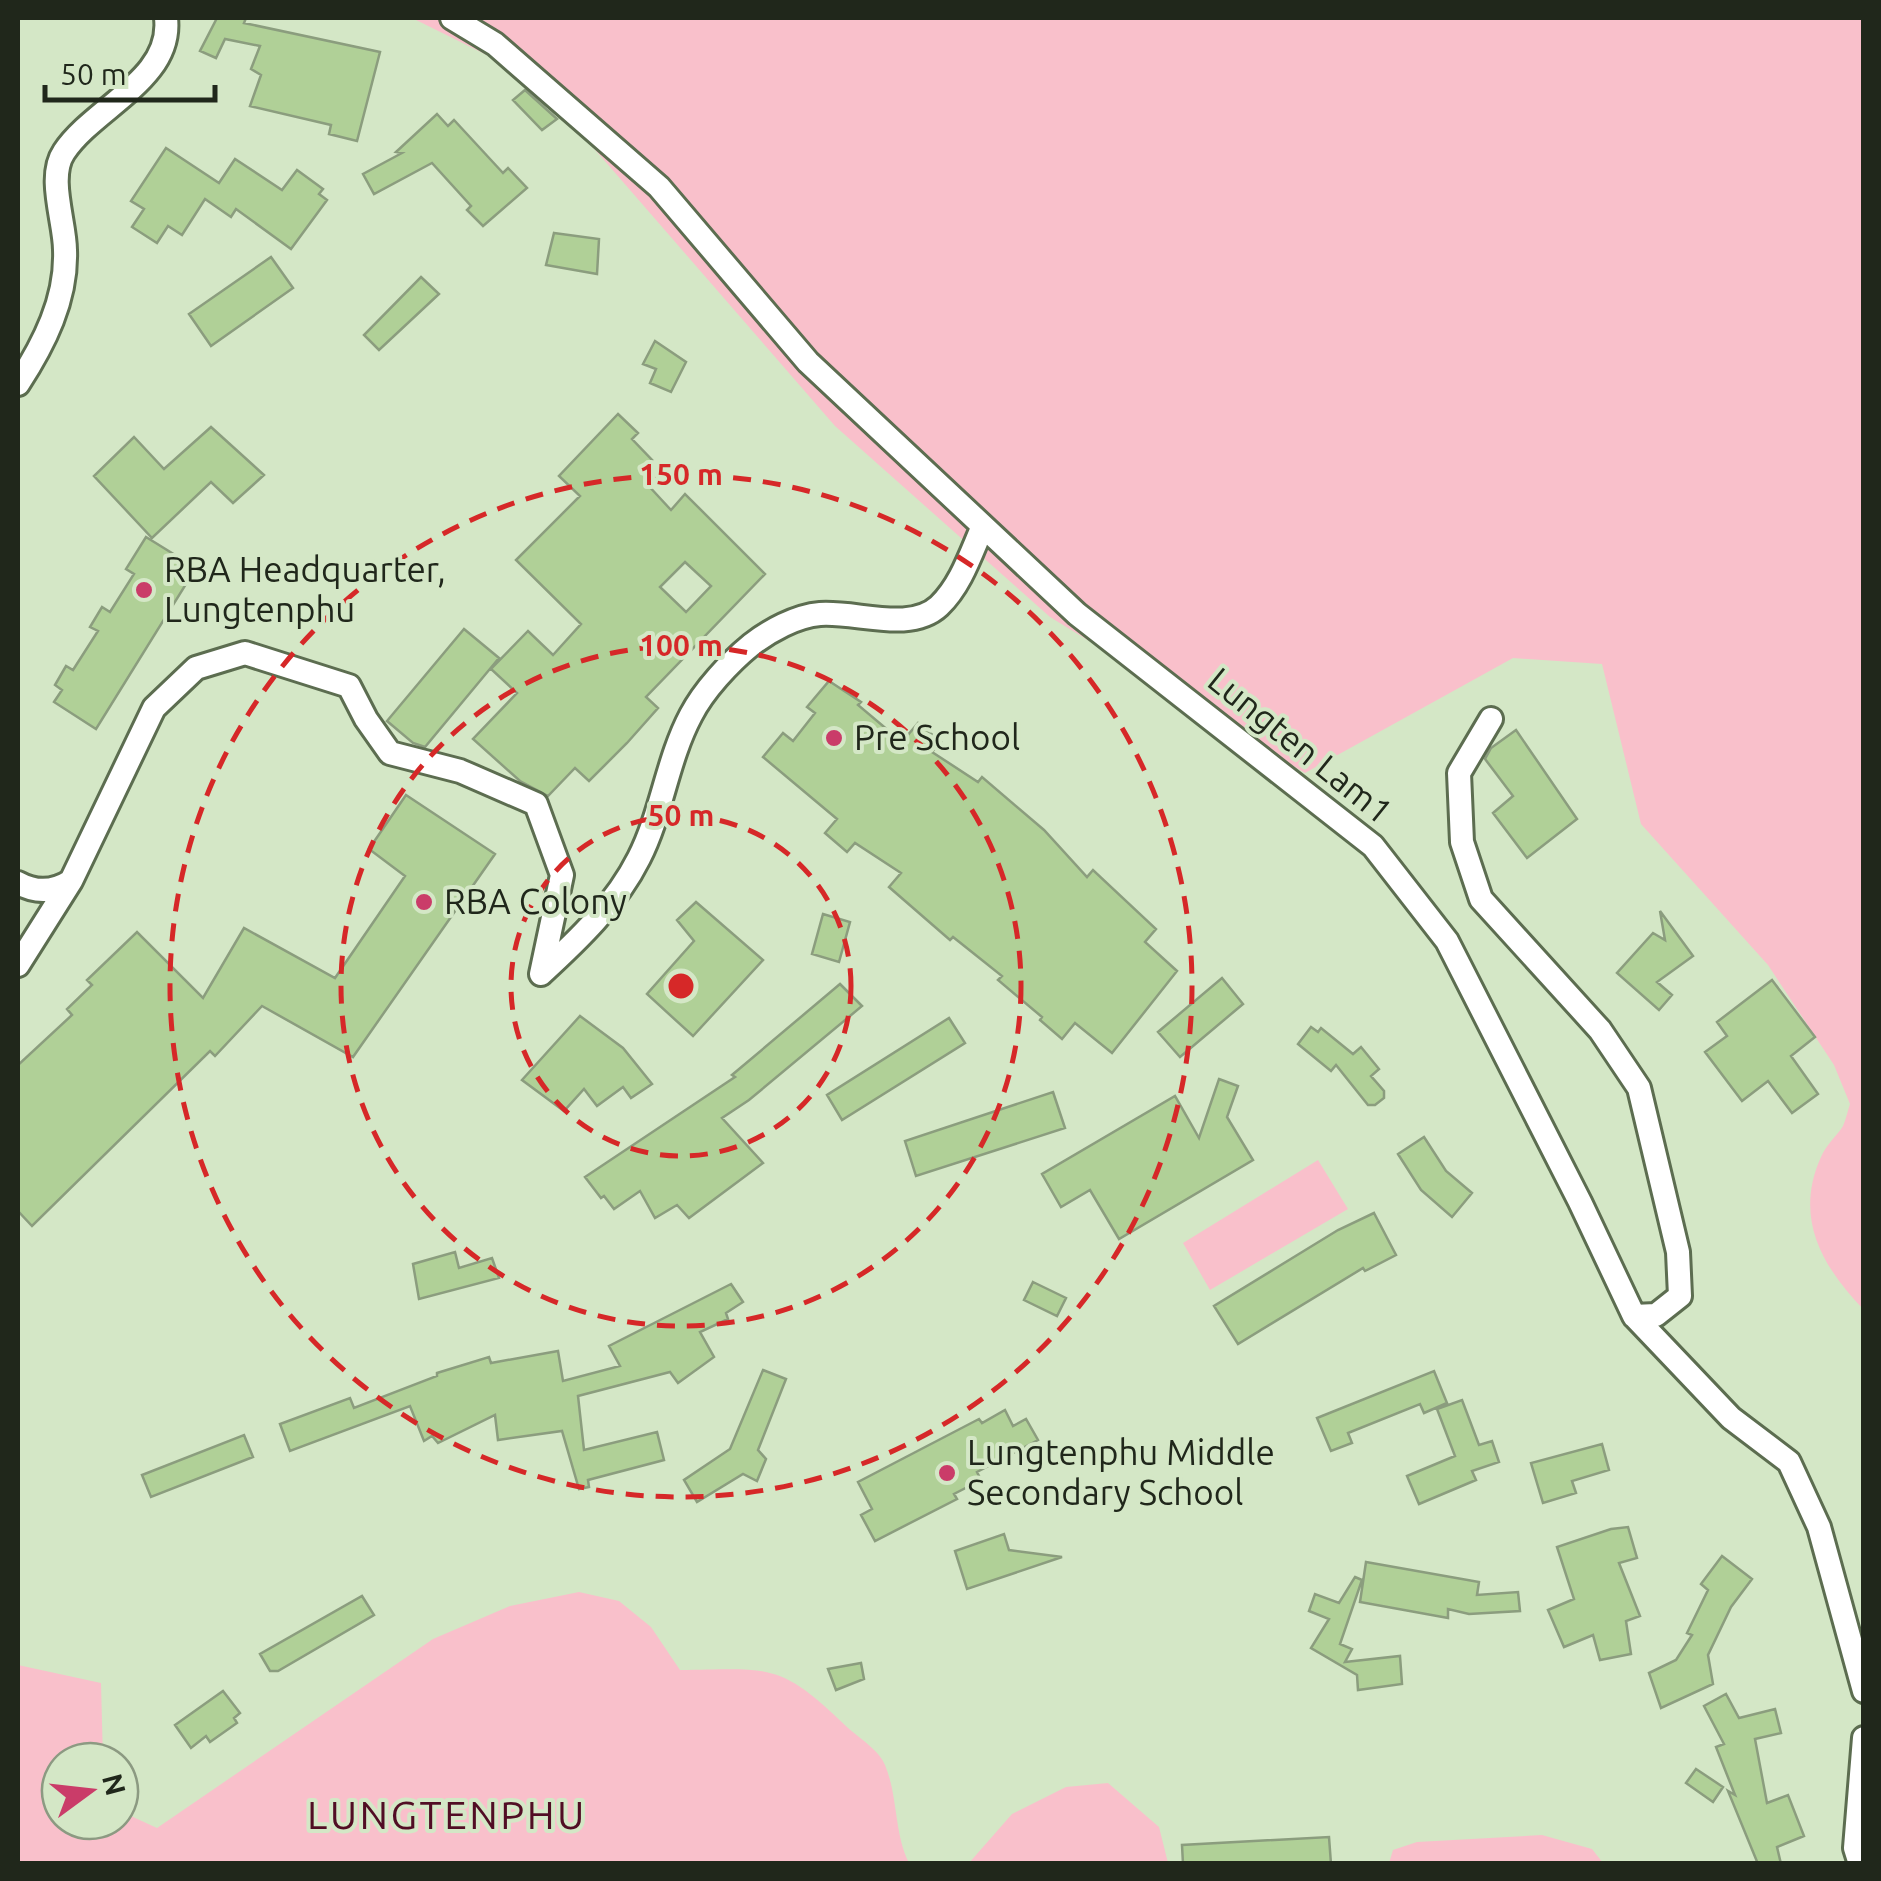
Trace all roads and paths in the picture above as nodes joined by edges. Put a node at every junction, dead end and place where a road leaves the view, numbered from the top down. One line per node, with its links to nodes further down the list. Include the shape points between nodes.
1 (166, 18): 3 (street, via 168,36 142,80 60,156 57,195 66,250 60,301)
2 (452, 18): 4 (street, Lungten Lam1, via 495,44 659,187 808,362)
3 (18, 384)
4 (983, 526): 6 (street, via 956,584 927,614 817,614 766,635 730,666 691,714 639,859 611,904 541,974 562,875 536,804 460,772 390,753 349,686 245,653 196,668 154,708); 9 (street, Lungten Lam1, via 1076,614 1373,846 1447,941)
5 (1491, 720): 9 (street, via 1459,773 1462,842 1482,899 1600,1030 1639,1088 1678,1252 1680,1296 1656,1316)
6 (71, 880): 7 (street, via 57,890); 8 (street)
7 (18, 883)
8 (18, 965)
9 (1634, 1316): 10 (street, Lungten Lam1, via 1731,1418 1789,1462 1820,1526)
10 (1864, 1691)
11 (1864, 1738): 12 (street, via 1855,1848)
12 (1860, 1864)

